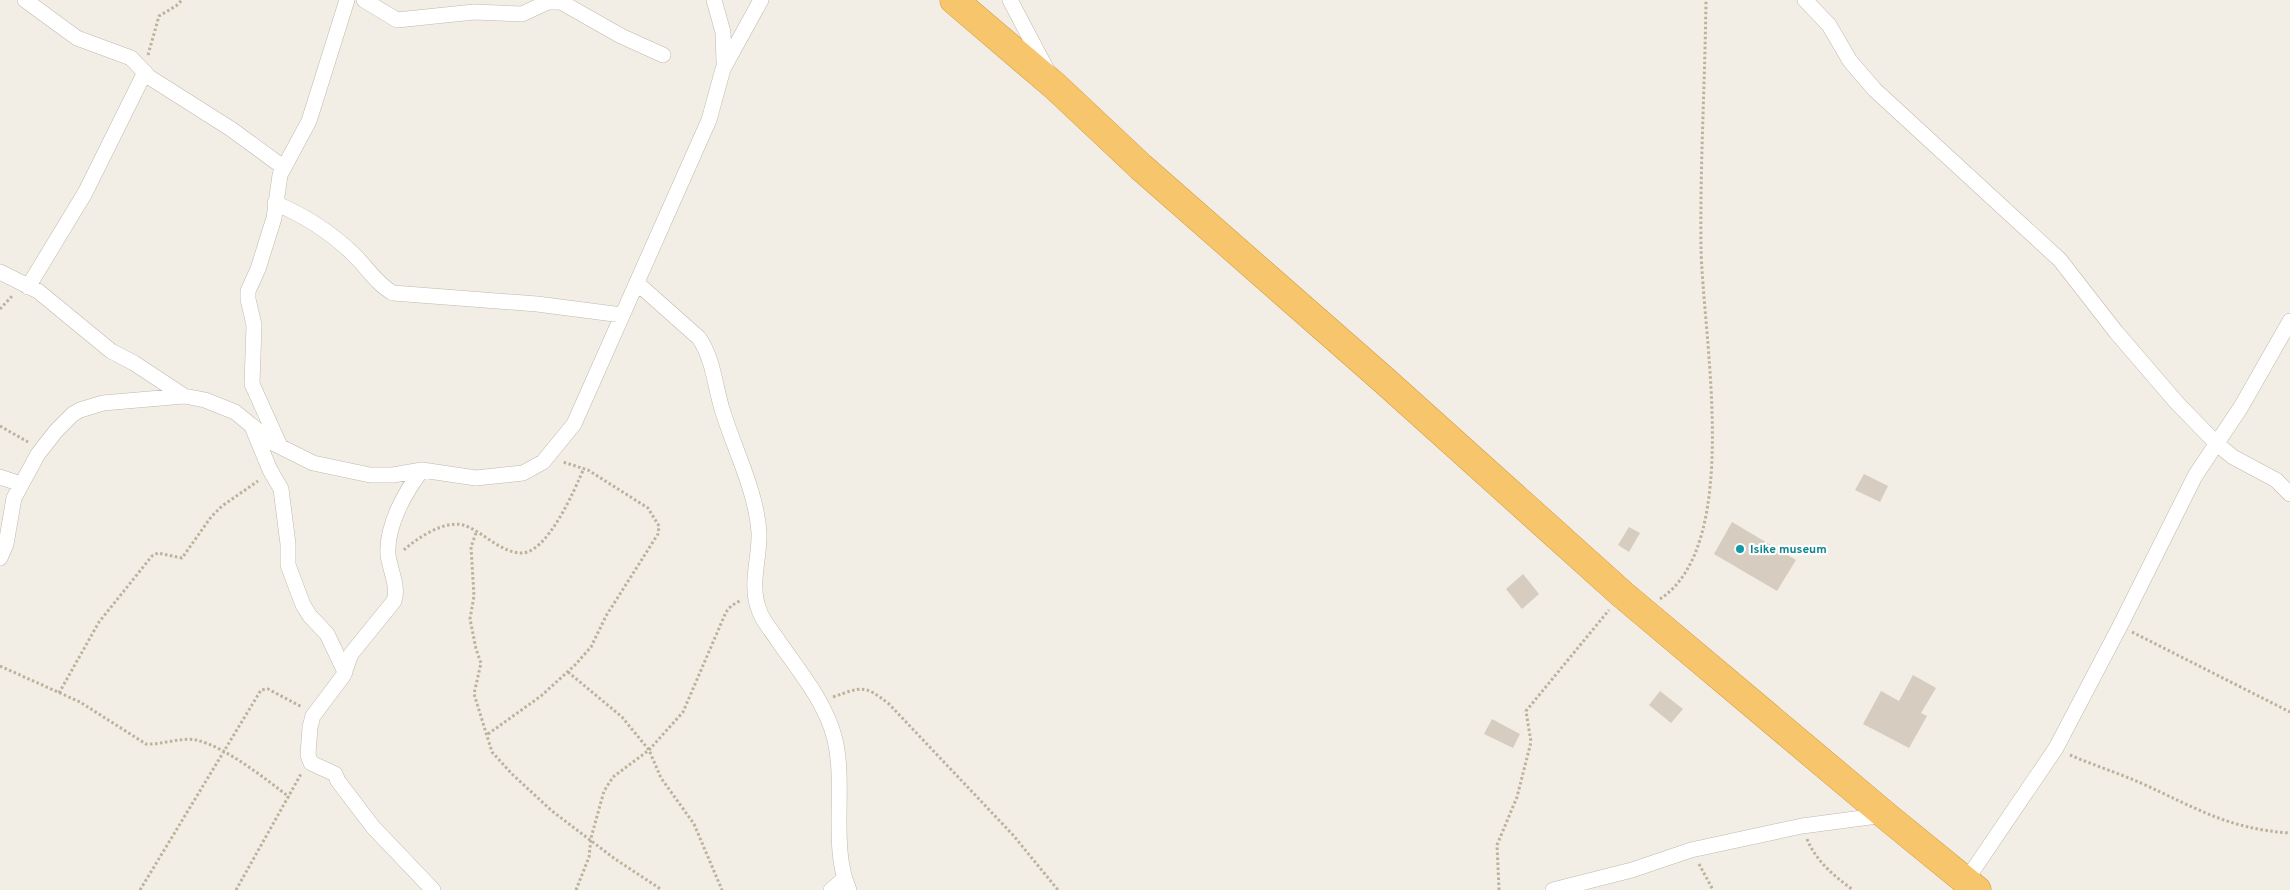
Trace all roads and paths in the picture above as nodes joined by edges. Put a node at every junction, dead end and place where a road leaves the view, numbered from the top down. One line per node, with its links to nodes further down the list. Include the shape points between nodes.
1 (25, 0): 13 (street, via 77,38 131,58)
2 (182, 0): 13 (path, via 159,16)
3 (347, 0): 15 (street, via 308,121)
4 (364, 0): 11 (street, via 397,20 474,12 522,14 548,2 561,2 620,36)
5 (714, 0): 12 (street, via 725,42)
6 (761, 0): 12 (street)
7 (954, 0): 14 (highway)
8 (1010, 0): 14 (street)
9 (1706, 0): 39 (path, via 1700,189 1701,272 1712,418 1711,484 1695,552 1676,588 1661,599)
10 (1806, 0): 25 (street, via 1828,24 1850,61 1875,90 2060,260 2116,332 2177,403)
11 (663, 55)
12 (723, 69): 18 (street, via 709,120)
13 (145, 72): 15 (street); 19 (street, via 85,193)
14 (1056, 87): 39 (highway)
15 (283, 167): 16 (street)
16 (275, 203): 20 (street, via 303,215 340,241 383,286 394,293 537,304); 26 (street, via 274,218 248,290 248,299 254,325 252,384)
17 (0, 272): 19 (street)
18 (637, 283): 20 (street); 38 (street, via 699,338 707,349 722,411 756,508 759,552)
19 (28, 287): 22 (street, via 62,310 111,351)
20 (622, 315): 28 (street, via 574,424)
21 (2290, 321): 25 (street)
22 (184, 396): 23 (street, via 235,412); 27 (street, via 122,401 80,410 56,431)
23 (251, 424): 26 (street); 31 (street)
24 (0, 426): 27 (path)
25 (2218, 444): 34 (street, via 2276,480); 40 (street, via 2195,476)
26 (280, 446): 30 (street, via 313,463 370,475)
27 (43, 448): 33 (street)
28 (543, 462): 29 (path, via 564,462); 30 (street, via 523,473 476,478)
29 (584, 468): 35 (path, via 548,536 536,548 520,553); 43 (path, via 648,508 659,530 606,616 591,647)
30 (422, 470): 37 (street, via 412,483 391,531 388,555)
31 (271, 472): 42 (street, via 281,490 288,565 303,605 327,634); 44 (path, via 211,516 182,558 158,553 152,556 99,622)
32 (0, 477): 33 (street)
33 (20, 484): 36 (street)
34 (2290, 494)
35 (476, 533): 37 (path, via 465,525 454,525 422,535 398,556); 48 (path, via 471,547 474,596 470,619 481,667 474,690)
36 (0, 558)
37 (393, 580): 42 (street, via 394,601 351,654)
38 (754, 593): 45 (street, via 759,612); 50 (path, via 726,612 684,712)
39 (1629, 600): 54 (highway); 69 (path, via 1526,711 1531,742 1517,797 1497,846)
40 (2120, 626): 46 (path); 49 (street)
41 (0, 666): 44 (path)
42 (345, 672): 47 (street)
43 (568, 672): 48 (path); 50 (path, via 622,717)
44 (58, 693): 51 (path, via 99,713 146,744 196,740)
45 (819, 702): 59 (street, via 835,740 840,853); 68 (path, via 862,688 871,689 947,763)
46 (2290, 712)
47 (315, 714): 51 (path, via 268,689 261,690); 52 (street, via 310,727)
48 (488, 734): 57 (path, via 492,752 512,774 552,811)
49 (2056, 748): 56 (path, via 2216,818 2262,832); 60 (street)
50 (649, 750): 57 (path, via 613,777 604,791); 66 (path, via 661,778 694,824)
51 (222, 752): 53 (path, via 234,757); 61 (path)
52 (308, 755): 53 (path); 63 (street, via 311,763 335,774 374,827)
53 (289, 797): 62 (path)
54 (1885, 816): 55 (street); 60 (highway)
55 (1802, 826): 58 (street); 72 (path, via 1812,850 1823,865)
56 (2290, 833)
57 (591, 838): 64 (path, via 589,857); 65 (path, via 615,859)
58 (1692, 850): 70 (street, via 1624,873); 71 (path)
59 (846, 885): 67 (street)
60 (1967, 887)
61 (140, 890)
62 (236, 890)
63 (433, 890)
64 (576, 890)
65 (662, 890)
66 (722, 890)
67 (831, 890)
68 (1058, 890)
69 (1499, 890)
70 (1553, 890)
71 (1713, 890)
72 (1853, 890)

